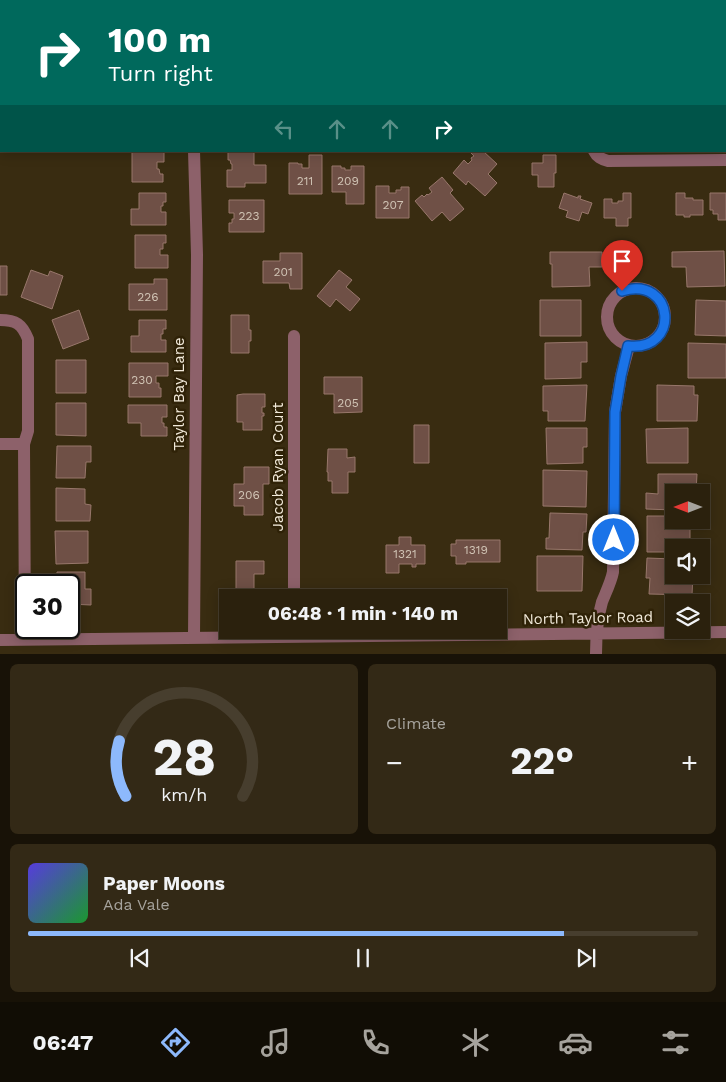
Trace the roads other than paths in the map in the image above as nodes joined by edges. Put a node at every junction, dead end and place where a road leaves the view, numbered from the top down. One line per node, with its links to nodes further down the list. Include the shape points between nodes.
1 (194, 152): 15 (street, Taylor Bay Lane, via 197,255)
2 (595, 152): 3 (street, via 602,160 608,161)
3 (726, 160)
4 (0, 320): 8 (street, via 17,323 28,339 28,431)
5 (294, 336): 10 (street, Jacob Ryan Court)
6 (628, 346): 6 (street, via 647,345 655,340 665,324 663,305 641,288 622,291 609,306 608,326 612,334); 13 (street, via 615,412 613,572)
7 (0, 444): 8 (street)
8 (24, 444): 9 (street)
9 (25, 574)
10 (294, 589)
11 (726, 632): 13 (street, North Taylor Road)
12 (507, 634): 13 (street, North Taylor Road)
13 (596, 634): 19 (street)
14 (219, 636): 15 (street, North Taylor Road)
15 (194, 637): 16 (street, North Taylor Road)
16 (80, 638)
17 (25, 639): 18 (street, North Taylor Road)
18 (0, 640)
19 (596, 654)

